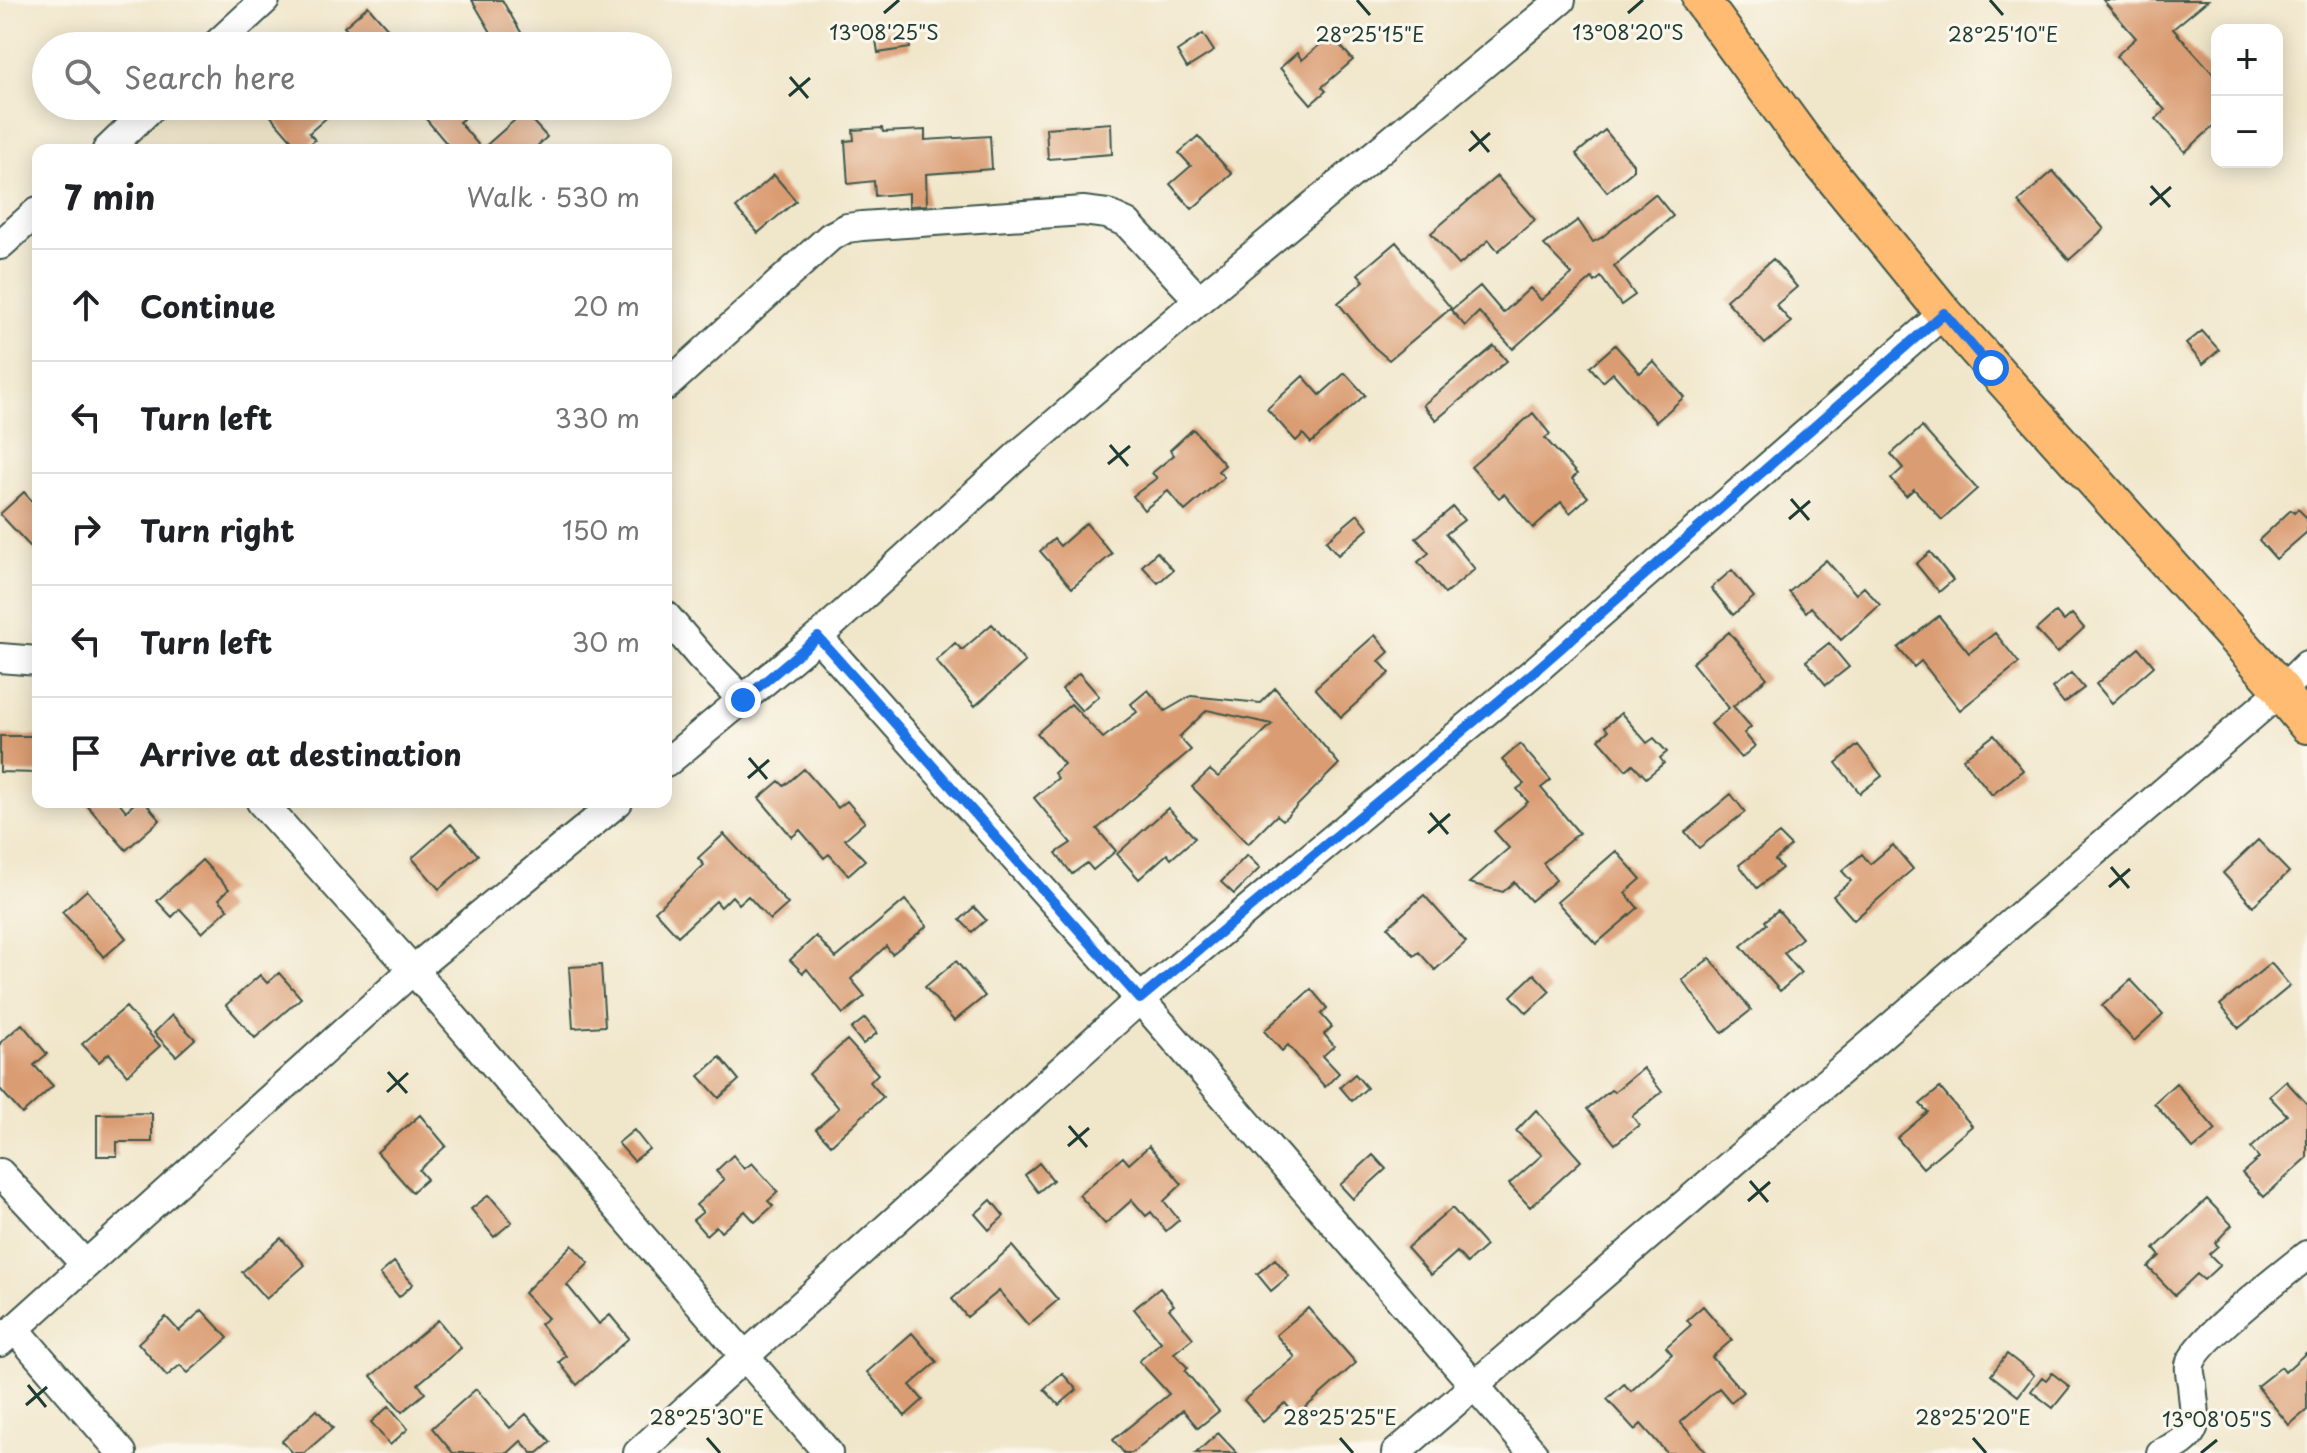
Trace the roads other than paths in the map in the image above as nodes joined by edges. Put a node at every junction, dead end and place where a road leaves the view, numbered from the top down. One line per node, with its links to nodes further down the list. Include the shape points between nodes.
1 (1561, 0): 9 (street)
2 (1701, 0): 10 (main road, via 1804,141)
3 (257, 2): 4 (street)
4 (228, 32)
5 (138, 120): 6 (street)
6 (113, 144)
7 (32, 216): 8 (street)
8 (0, 245)
9 (1199, 300): 11 (street, via 1127,223 1107,214 1083,211 847,228 830,237); 13 (street)
10 (1944, 313): 16 (main road); 23 (street, via 1536,670)
11 (672, 381)
12 (672, 623): 17 (street)
13 (818, 637): 17 (street); 23 (street)
14 (0, 658): 15 (street)
15 (32, 661)
16 (2294, 678): 18 (main road, via 2287,701); 29 (street)
17 (743, 700): 19 (street)
18 (2307, 725)
19 (672, 758)
20 (266, 808): 22 (street)
21 (611, 808): 22 (street)
22 (413, 970): 26 (street); 28 (street)
23 (1140, 999): 28 (street); 29 (street)
24 (0, 1173): 26 (street)
25 (2307, 1255): 35 (street, via 2202,1344 2190,1365 2197,1416 2193,1432)
26 (85, 1264): 27 (street)
27 (7, 1336): 30 (street)
28 (746, 1357): 31 (street); 32 (street)
29 (1475, 1385): 33 (street); 34 (street)
30 (122, 1453)
31 (638, 1453)
32 (828, 1453)
33 (1396, 1453)
34 (1533, 1453)
35 (2161, 1453)

